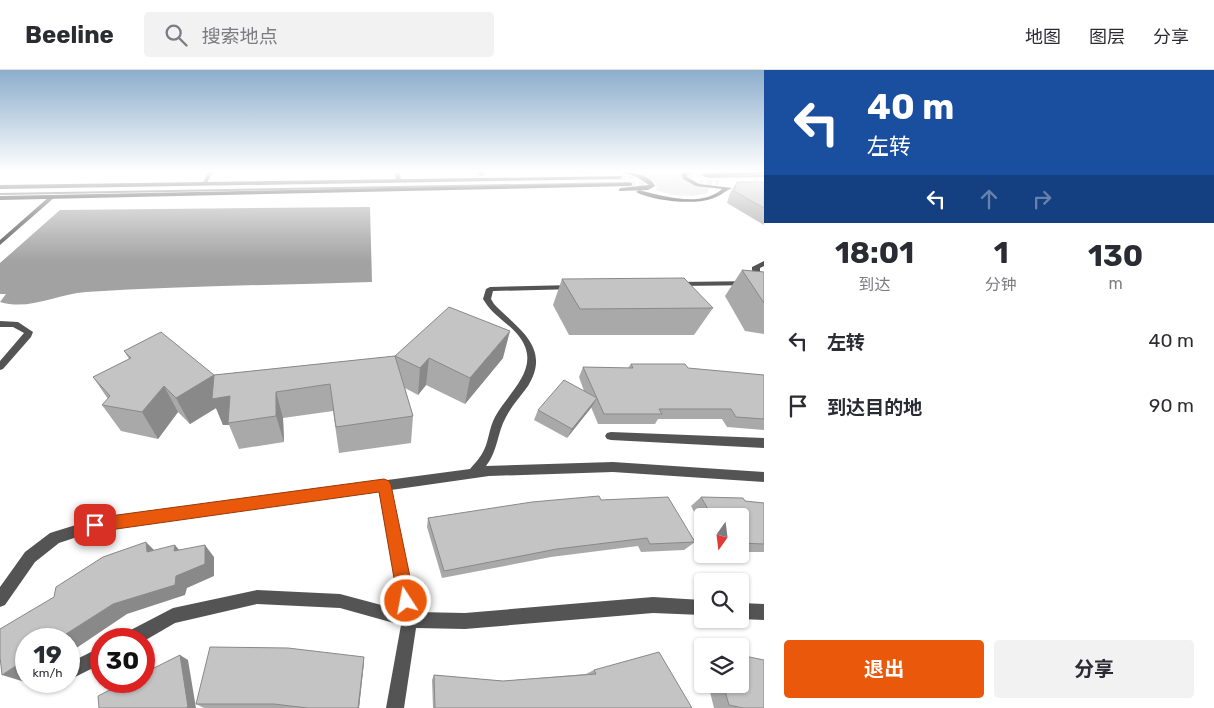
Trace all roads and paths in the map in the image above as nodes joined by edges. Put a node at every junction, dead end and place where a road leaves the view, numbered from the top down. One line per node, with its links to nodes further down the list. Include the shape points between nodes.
1 (47, 202): 2 (street)
2 (0, 243)
3 (764, 263): 4 (street, via 756,267)
4 (764, 282): 5 (street)
5 (665, 285)
6 (587, 287): 11 (street, via 490,289 488,299 492,308 513,325 527,343 533,364 527,380 498,419 489,453)
7 (0, 324): 8 (street, via 14,324 29,332)
8 (0, 367)
9 (611, 436): 10 (street)
10 (764, 443)
11 (473, 474): 12 (street, via 613,467); 13 (street)
12 (764, 477)
13 (384, 485): 14 (street, via 95,525 55,538 30,557); 18 (street)
14 (0, 600)
15 (694, 608): 18 (street, via 653,605 465,621)
16 (749, 611): 17 (street)
17 (764, 612)
18 (410, 620): 19 (street, via 340,601 257,597 173,616); 20 (street)
19 (151, 628)
20 (395, 708)

